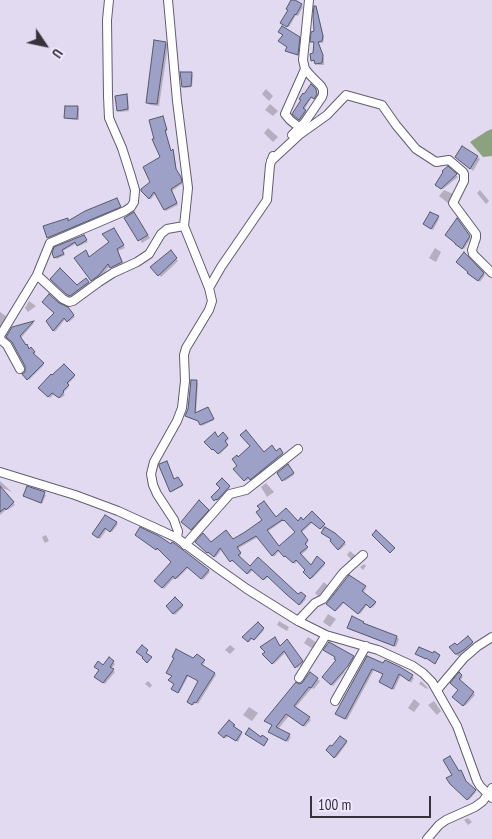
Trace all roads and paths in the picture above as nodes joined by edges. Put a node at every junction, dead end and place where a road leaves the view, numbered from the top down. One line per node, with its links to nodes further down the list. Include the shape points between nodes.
1 (109, 0): 9 (street, via 106,20 109,118 126,161 135,198 125,211 50,243)
2 (168, 0): 7 (street, via 176,100 188,188)
3 (309, 0): 4 (street, via 303,60)
4 (305, 69): 5 (street, via 286,114); 5 (street, via 321,86 323,94)
5 (300, 128): 6 (street, via 283,143)
6 (271, 161): 8 (street, via 346,95 382,105 416,149 436,162 449,160 463,172 464,180 453,203 476,234 473,254); 10 (street, via 267,200)
7 (184, 226): 9 (street, via 167,229 149,254 106,277 74,301 63,299); 10 (street)
8 (492, 273)
9 (37, 275): 11 (street)
10 (209, 288): 15 (street, via 212,301 209,310 184,355 182,408 151,474 157,494 174,520)
11 (0, 338): 12 (street)
12 (20, 369)
13 (298, 449): 16 (street, via 246,490 227,496)
14 (0, 472): 15 (street, via 118,511)
15 (177, 538): 16 (street)
16 (185, 545): 18 (street)
17 (363, 555): 18 (street)
18 (298, 621): 19 (street)
19 (326, 635): 21 (street); 22 (street)
20 (492, 637): 23 (street, via 464,658)
21 (366, 646): 23 (street, via 413,666); 24 (street)
22 (299, 678)
23 (437, 690): 25 (street, via 457,726 477,781)
24 (335, 701)
25 (491, 794): 26 (street, via 475,807 446,820)
26 (427, 839)

